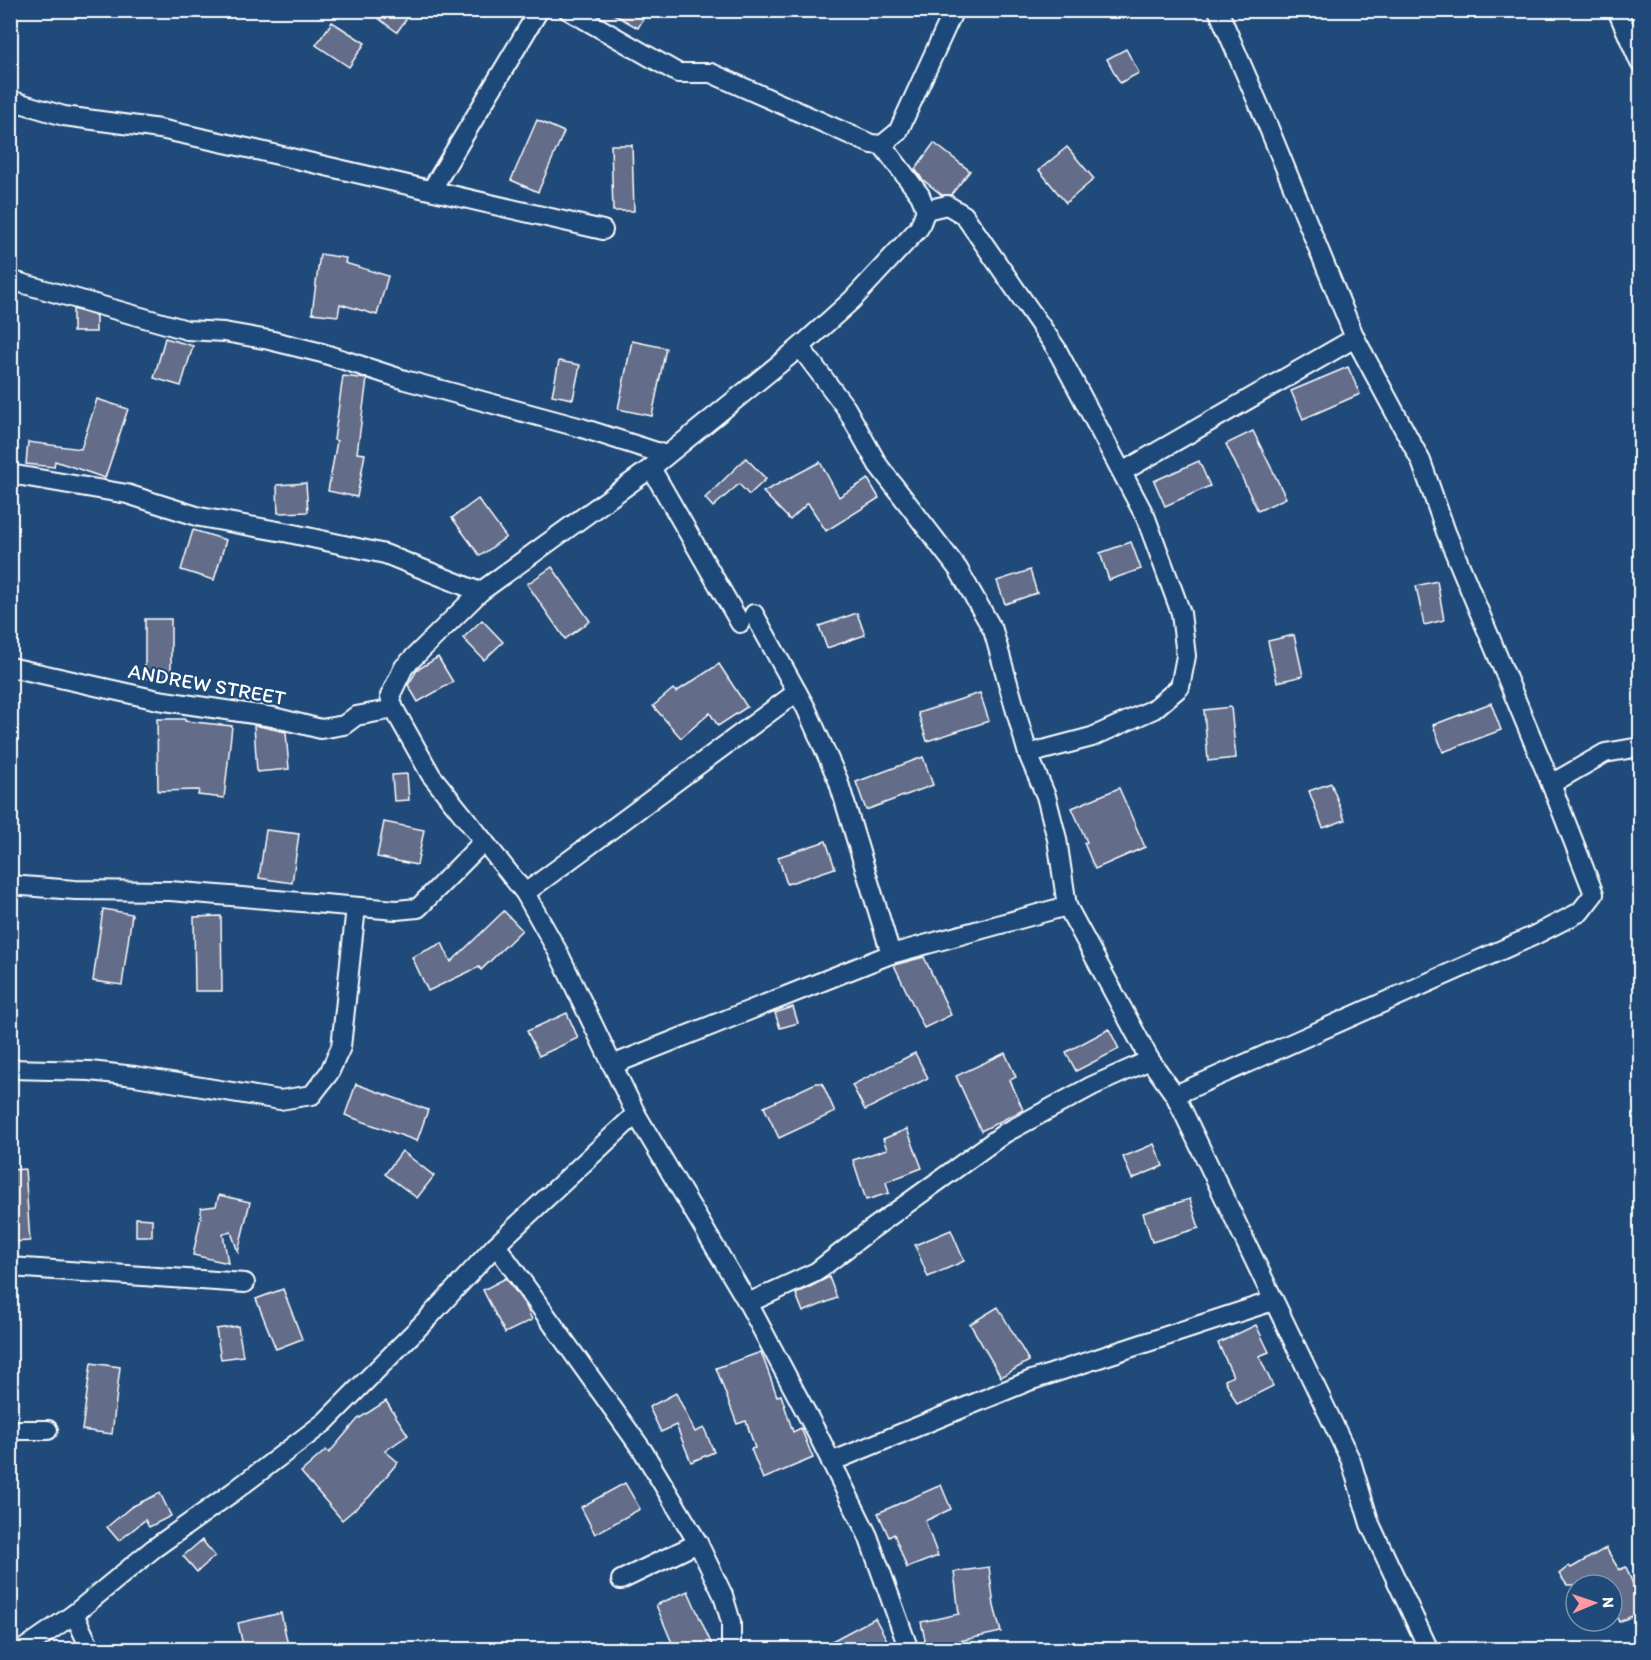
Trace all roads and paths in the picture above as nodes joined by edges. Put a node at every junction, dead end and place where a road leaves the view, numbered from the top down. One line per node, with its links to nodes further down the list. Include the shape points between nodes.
1 (539, 10): 9 (street)
2 (568, 10): 8 (street, via 678,73 711,73 871,144)
3 (954, 10): 8 (street, via 898,132)
4 (1218, 10): 13 (street)
5 (1617, 10): 6 (street)
6 (1641, 63)
7 (10, 100): 9 (street, via 64,116 160,129)
8 (882, 145): 10 (street, via 920,195)
9 (432, 189): 11 (street)
10 (926, 210): 14 (street, via 919,228 852,300); 17 (street, via 947,205 964,215 1056,348)
11 (603, 230)
12 (10, 280): 15 (street, via 187,330 224,332 322,353)
13 (1354, 338): 17 (street); 25 (street, via 1421,461 1446,532)
14 (800, 347): 15 (street); 24 (street, via 846,408 879,465 958,569 993,630)
15 (666, 455): 16 (street)
16 (651, 468): 19 (street); 21 (street)
17 (1122, 472): 24 (street, via 1146,518 1181,613 1186,656 1180,687 1154,709 1092,737)
18 (10, 474): 19 (street, via 127,494 200,517 385,554)
19 (480, 592): 22 (street, via 404,667 390,696)
20 (10, 667): 22 (street, ANDREW STREET, via 158,700 273,717 321,729 344,725 356,716)
21 (797, 692): 28 (street); 31 (street, via 838,780)
22 (394, 709): 26 (street, via 431,775)
23 (1641, 747): 25 (street, via 1605,753)
24 (1028, 754): 30 (street, via 1046,796)
25 (1551, 784): 35 (street, via 1594,894 1580,912)
26 (484, 841): 28 (street); 29 (street, via 418,908)
27 (10, 885): 29 (street, via 161,890)
28 (525, 893): 33 (street)
29 (356, 906): 34 (street, via 341,1047 329,1073 312,1095 280,1100 135,1076)
30 (1067, 906): 31 (street); 32 (street)
31 (891, 954): 33 (street)
32 (1150, 1060): 35 (street); 41 (street, via 1005,1133 816,1272)
33 (612, 1065): 36 (street)
34 (10, 1069)
35 (1174, 1095): 40 (street)
36 (636, 1114): 37 (street); 41 (street)
37 (496, 1245): 45 (street, via 643,1451); 47 (street, via 325,1422 153,1549)
38 (10, 1267): 39 (street)
39 (245, 1283)
40 (1273, 1300): 44 (street, via 1029,1382); 52 (street, via 1351,1461 1370,1524)
41 (748, 1302): 44 (street)
42 (10, 1430): 43 (street)
43 (48, 1430)
44 (831, 1462): 51 (street, via 868,1536)
45 (698, 1543): 46 (street); 50 (street, via 723,1595 731,1623)
46 (621, 1580)
47 (74, 1614): 48 (street); 49 (street)
48 (22, 1650)
49 (91, 1650)
50 (730, 1650)
51 (909, 1650)
52 (1429, 1650)

